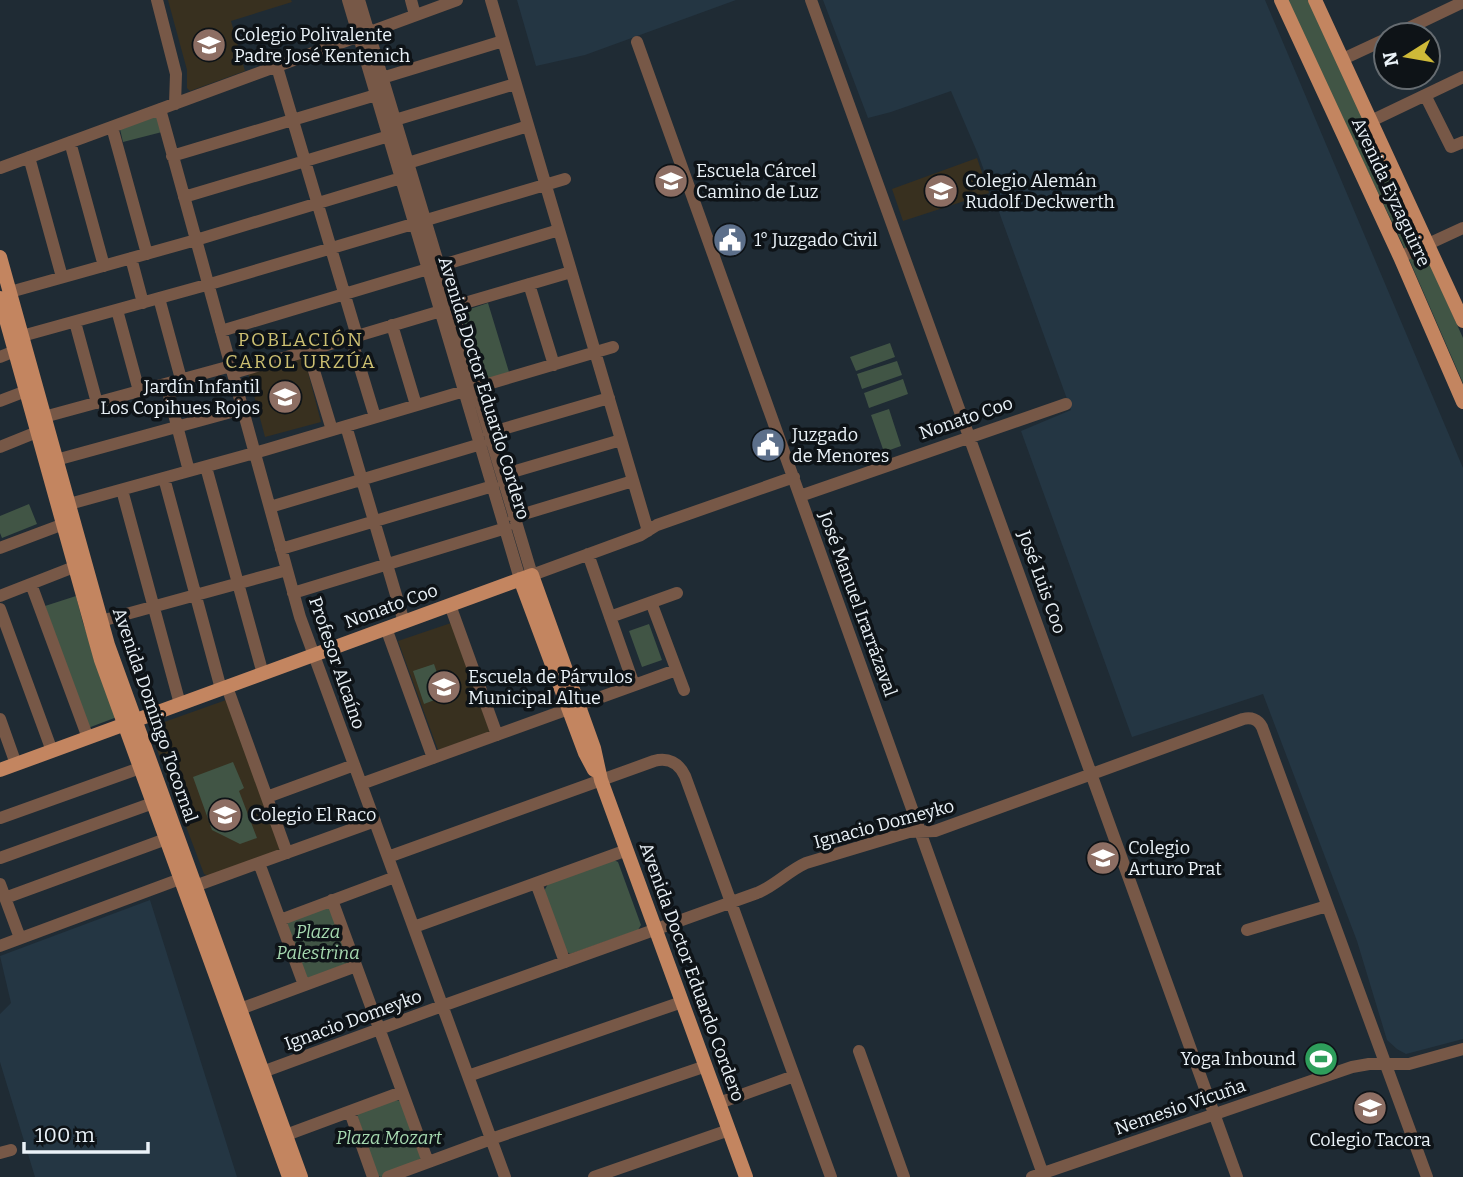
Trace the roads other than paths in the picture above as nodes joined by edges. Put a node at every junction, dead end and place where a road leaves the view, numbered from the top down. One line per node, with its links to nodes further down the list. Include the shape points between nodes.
1 (157, 0): 24 (street, via 176,74)
2 (348, 0): 13 (street, Avenida Doctor Eduardo Cordero)
3 (359, 0): 13 (street, Avenida Doctor Eduardo Cordero)
4 (411, 0): 11 (street)
5 (457, 0): 11 (street)
6 (491, 0): 14 (street)
7 (811, 0): 98 (street, José Luis Coo)
8 (1281, 0): 52 (main road, Avenida Eyzaguirre)
9 (1315, 0): 17 (main road, Avenida Eyzaguirre)
10 (1463, 2): 12 (street)
11 (415, 15): 13 (street)
12 (1423, 21)
13 (364, 35): 18 (street); 20 (street, Avenida Doctor Eduardo Cordero); 22 (street, Avenida Doctor Eduardo Cordero)
14 (503, 41): 20 (street); 21 (street)
15 (638, 42): 107 (street, José Manuel Irarrázaval)
16 (1372, 46): 17 (street)
17 (1343, 59): 28 (main road, Avenida Eyzaguirre)
18 (277, 66): 24 (street); 26 (street)
19 (1463, 76): 23 (street)
20 (382, 78): 27 (street, Avenida Doctor Eduardo Cordero)
21 (516, 84): 27 (street); 29 (street)
22 (376, 94): 26 (street); 31 (street, Avenida Doctor Eduardo Cordero)
23 (1425, 95): 28 (street); 33 (street)
24 (175, 104): 25 (street)
25 (159, 109): 30 (street); 34 (street, Profesor Alcaíno)
26 (293, 120): 34 (street); 36 (street)
27 (395, 120): 37 (street, Avenida Doctor Eduardo Cordero)
28 (1371, 121): 48 (main road, Avenida Eyzaguirre)
29 (528, 126): 37 (street); 41 (street)
30 (112, 127): 32 (street); 50 (street)
31 (389, 136): 36 (street); 39 (street, Avenida Doctor Eduardo Cordero)
32 (70, 142): 35 (street); 54 (street)
33 (1457, 144)
34 (172, 156): 42 (street, Profesor Alcaíno)
35 (29, 157): 38 (street); 57 (street)
36 (305, 161): 42 (street); 43 (street)
37 (408, 163): 44 (street, Avenida Doctor Eduardo Cordero)
38 (0, 168)
39 (401, 178): 43 (street); 44 (street, Avenida Doctor Eduardo Cordero)
40 (565, 178): 41 (street)
41 (545, 184): 44 (street); 46 (street)
42 (184, 197): 47 (street, Profesor Alcaíno)
43 (318, 204): 47 (street); 49 (street)
44 (420, 222): 49 (street); 55 (street, Avenida Doctor Eduardo Cordero)
45 (1463, 228): 48 (street)
46 (559, 230): 55 (street); 56 (street)
47 (196, 240): 50 (street); 58 (street, Profesor Alcaíno)
48 (1428, 245): 52 (street); 66 (main road, Avenida Eyzaguirre)
49 (331, 248): 58 (street); 60 (street)
50 (147, 254): 53 (street)
51 (0, 257): 62 (main road, Avenida Domingo Tocornal)
52 (1400, 257): 86 (main road, Avenida Eyzaguirre)
53 (131, 258): 54 (street); 63 (street)
54 (104, 265): 57 (street)
55 (434, 267): 60 (street); 64 (street, Avenida Doctor Eduardo Cordero)
56 (571, 272): 59 (street); 75 (street)
57 (62, 277): 62 (street)
58 (208, 285): 61 (street); 69 (street, Profesor Alcaíno)
59 (529, 285): 64 (street); 77 (street)
60 (345, 294): 69 (street); 71 (street)
61 (159, 298): 63 (street); 79 (street)
62 (5, 303): 70 (main road, Avenida Domingo Tocornal); 73 (main road, Avenida Domingo Tocornal)
63 (143, 303): 65 (street)
64 (446, 309): 68 (street); 81 (street, Avenida Doctor Eduardo Cordero)
65 (117, 310): 67 (street); 83 (street)
66 (1463, 321)
67 (75, 322): 70 (street); 87 (street)
68 (392, 325): 71 (street); 89 (street)
69 (221, 331): 78 (street, Profesor Alcaíno)
70 (22, 336): 91 (main road, Avenida Domingo Tocornal)
71 (354, 337): 74 (street); 92 (street)
72 (613, 347): 75 (street)
73 (15, 351): 76 (street); 82 (main road, Avenida Domingo Tocornal)
74 (308, 351): 78 (street); 95 (street)
75 (595, 352): 77 (street); 84 (street)
76 (0, 357)
77 (554, 365): 81 (street)
78 (232, 370): 79 (street); 90 (street, Profesor Alcaíno)
79 (181, 379): 80 (street)
80 (166, 384): 83 (street); 94 (street)
81 (470, 389): 89 (street); 97 (street, Avenida Doctor Eduardo Cordero); 100 (street, Avenida Doctor Eduardo Cordero)
82 (26, 391): 85 (street); 96 (main road, Avenida Domingo Tocornal)
83 (139, 391): 87 (street)
84 (608, 398): 97 (street); 99 (street)
85 (0, 401)
86 (1463, 402)
87 (97, 403): 91 (street)
88 (1066, 404): 98 (street, Nonato Coo)
89 (416, 405): 92 (street)
90 (243, 409): 94 (street); 102 (street, Profesor Alcaíno)
91 (44, 417): 103 (main road, Avenida Domingo Tocornal)
92 (375, 418): 93 (street)
93 (346, 426): 95 (street); 109 (street)
94 (177, 427): 103 (street); 105 (street)
95 (332, 430): 102 (street)
96 (37, 432): 101 (street); 114 (main road, Avenida Domingo Tocornal)
97 (489, 433): 106 (street, Avenida Doctor Eduardo Cordero)
98 (970, 436): 113 (street, Nonato Coo); 160 (street, José Luis Coo)
99 (621, 440): 106 (street); 110 (street)
100 (481, 444): 109 (street); 111 (street, Avenida Doctor Eduardo Cordero)
101 (0, 447)
102 (255, 453): 104 (street); 115 (street, Profesor Alcaíno)
103 (56, 460): 114 (main road, Avenida Domingo Tocornal)
104 (206, 467): 105 (street); 128 (street)
105 (189, 471): 108 (street)
106 (502, 475): 116 (street, Avenida Doctor Eduardo Cordero)
107 (794, 477): 113 (street, José Manuel Irarrázaval); 120 (street, Nonato Coo)
108 (164, 478): 112 (street); 132 (street)
109 (362, 479): 115 (street); 118 (street)
110 (633, 481): 116 (street); 120 (street)
111 (493, 486): 118 (street); 119 (street, Avenida Doctor Eduardo Cordero)
112 (122, 490): 114 (street); 136 (street)
113 (800, 495): 167 (street, José Manuel Irarrázaval)
114 (63, 506): 117 (main road, Avenida Domingo Tocornal)
115 (270, 507): 122 (street, Profesor Alcaíno)
116 (514, 517): 127 (street, Avenida Doctor Eduardo Cordero)
117 (68, 522): 121 (street); 125 (main road, Avenida Domingo Tocornal); 139 (main road, Avenida Domingo Tocornal)
118 (374, 522): 122 (street); 124 (street)
119 (506, 528): 124 (street); 127 (street, Avenida Doctor Eduardo Cordero)
120 (648, 531): 123 (street, Nonato Coo)
121 (0, 548)
122 (281, 550): 126 (street, Profesor Alcaíno)
123 (588, 554): 127 (street, Nonato Coo); 138 (street)
124 (387, 564): 130 (street); 140 (street)
125 (74, 568): 129 (street); 151 (main road, Avenida Domingo Tocornal, via 96,646)
126 (287, 570): 128 (street); 130 (street, Profesor Alcaíno)
127 (526, 577): 135 (main road, Nonato Coo); 149 (main road, Avenida Doctor Eduardo Cordero)
128 (238, 583): 132 (street); 144 (street)
129 (31, 584): 133 (street); 153 (street)
130 (293, 593): 142 (street, Profesor Alcaíno)
131 (677, 593): 134 (street)
132 (195, 595): 136 (street); 146 (street)
133 (0, 596)
134 (651, 602): 138 (street); 143 (street)
135 (450, 605): 140 (main road, Nonato Coo); 152 (street)
136 (153, 607): 139 (street); 148 (street)
137 (0, 609): 154 (street)
138 (610, 617): 145 (street)
139 (101, 621): 151 (main road, Avenida Domingo Tocornal)
140 (404, 622): 141 (main road, Nonato Coo)
141 (386, 628): 142 (main road, Nonato Coo); 155 (street)
142 (314, 655): 144 (main road, Nonato Coo); 157 (street, Profesor Alcaíno)
143 (676, 670): 145 (street); 147 (street)
144 (263, 674): 146 (main road, Nonato Coo)
145 (634, 685): 149 (street)
146 (224, 688): 148 (main road, Nonato Coo); 163 (street)
147 (684, 690)
148 (180, 704): 151 (main road, Nonato Coo)
149 (574, 707): 152 (street); 161 (main road, Avenida Doctor Eduardo Cordero, via 597,756)
150 (0, 719): 156 (street)
151 (129, 722): 153 (main road, Nonato Coo); 158 (main road, Avenida Domingo Tocornal); 178 (main road, Avenida Domingo Tocornal)
152 (498, 735): 155 (street)
153 (88, 738): 154 (main road, Nonato Coo)
154 (52, 751): 156 (main road, Nonato Coo)
155 (433, 758): 162 (street)
156 (16, 764): 159 (main road, Nonato Coo)
157 (354, 765): 162 (street, Profesor Alcaíno); 163 (street)
158 (140, 768): 164 (main road, Avenida Domingo Tocornal); 165 (street)
159 (0, 769)
160 (1093, 775): 167 (street, Ignacio Domeyko); 182 (street, Ignacio Domeyko, via 1243,719 1254,719 1262,727); 206 (street, José Luis Coo)
161 (601, 780): 169 (main road, Avenida Doctor Eduardo Cordero); 171 (street); 181 (street, via 663,759 680,768)
162 (361, 784): 166 (street, Profesor Alcaíno)
163 (267, 797): 170 (street)
164 (153, 803): 168 (main road, Avenida Domingo Tocornal); 172 (street)
165 (0, 818)
166 (375, 821): 170 (street); 171 (street, Profesor Alcaíno)
167 (921, 832): 181 (street, Ignacio Domeyko, via 806,863 764,890); 211 (street, José Manuel Irarrázaval)
168 (166, 839): 175 (main road, Avenida Domingo Tocornal); 179 (street)
169 (627, 850): 176 (street); 185 (main road, Avenida Doctor Eduardo Cordero)
170 (287, 853): 173 (street)
171 (388, 857): 174 (street, Profesor Alcaíno)
172 (0, 858)
173 (259, 863): 178 (street); 183 (street)
174 (395, 877): 180 (street); 184 (street, Profesor Alcaíno)
175 (180, 879): 187 (street); 200 (main road, Avenida Domingo Tocornal)
176 (536, 883): 184 (street); 189 (street)
177 (0, 884): 179 (street)
178 (195, 886): 194 (main road, Avenida Domingo Tocornal)
179 (5, 898): 187 (street)
180 (332, 900): 183 (street); 190 (street)
181 (731, 902): 185 (street, Ignacio Domeyko); 202 (street)
182 (1327, 906): 186 (street); 198 (street)
183 (280, 920): 191 (street)
184 (414, 927): 193 (street, Profesor Alcaíno)
185 (656, 929): 189 (street, Ignacio Domeyko); 192 (main road, Avenida Doctor Eduardo Cordero)
186 (1247, 930)
187 (20, 938): 188 (street)
188 (0, 946)
189 (565, 962): 193 (street, Ignacio Domeyko)
190 (356, 966): 191 (street); 195 (street)
191 (304, 985): 194 (street)
192 (682, 1002): 199 (main road, Avenida Doctor Eduardo Cordero); 201 (street)
193 (442, 1006): 195 (street, Ignacio Domeyko); 201 (street, Profesor Alcaíno)
194 (240, 1009): 200 (main road, Avenida Domingo Tocornal)
195 (379, 1029): 200 (street, Ignacio Domeyko); 203 (street)
196 (1463, 1049): 198 (street, Nemesio Vicuña, via 1414,1063)
197 (859, 1051): 220 (street)
198 (1384, 1063): 206 (street, Nemesio Vicuña, via 1352,1067); 222 (street)
199 (706, 1066): 204 (main road, Avenida Doctor Eduardo Cordero); 209 (street)
200 (257, 1074): 208 (main road, Avenida Domingo Tocornal); 212 (main road, Avenida Domingo Tocornal)
201 (468, 1076): 209 (street, Profesor Alcaíno)
202 (794, 1076): 204 (street); 219 (street)
203 (402, 1093): 205 (street); 210 (street)
204 (719, 1104): 207 (main road, Avenida Doctor Eduardo Cordero)
205 (350, 1112): 208 (street); 214 (street)
206 (1214, 1114): 211 (street, Nemesio Vicuña); 221 (street, José Luis Coo)
207 (729, 1130): 217 (street); 218 (main road, Avenida Doctor Eduardo Cordero)
208 (286, 1135): 213 (main road, Avenida Domingo Tocornal)
209 (491, 1139): 210 (street); 216 (street, Profesor Alcaíno)
210 (428, 1162): 215 (street)
211 (1040, 1176)
212 (289, 1177)
213 (301, 1177)
214 (373, 1177)
215 (388, 1177)
216 (505, 1177)
217 (594, 1177)
218 (746, 1177)
219 (831, 1177)
220 (904, 1177)
221 (1237, 1177)
222 (1427, 1177)

